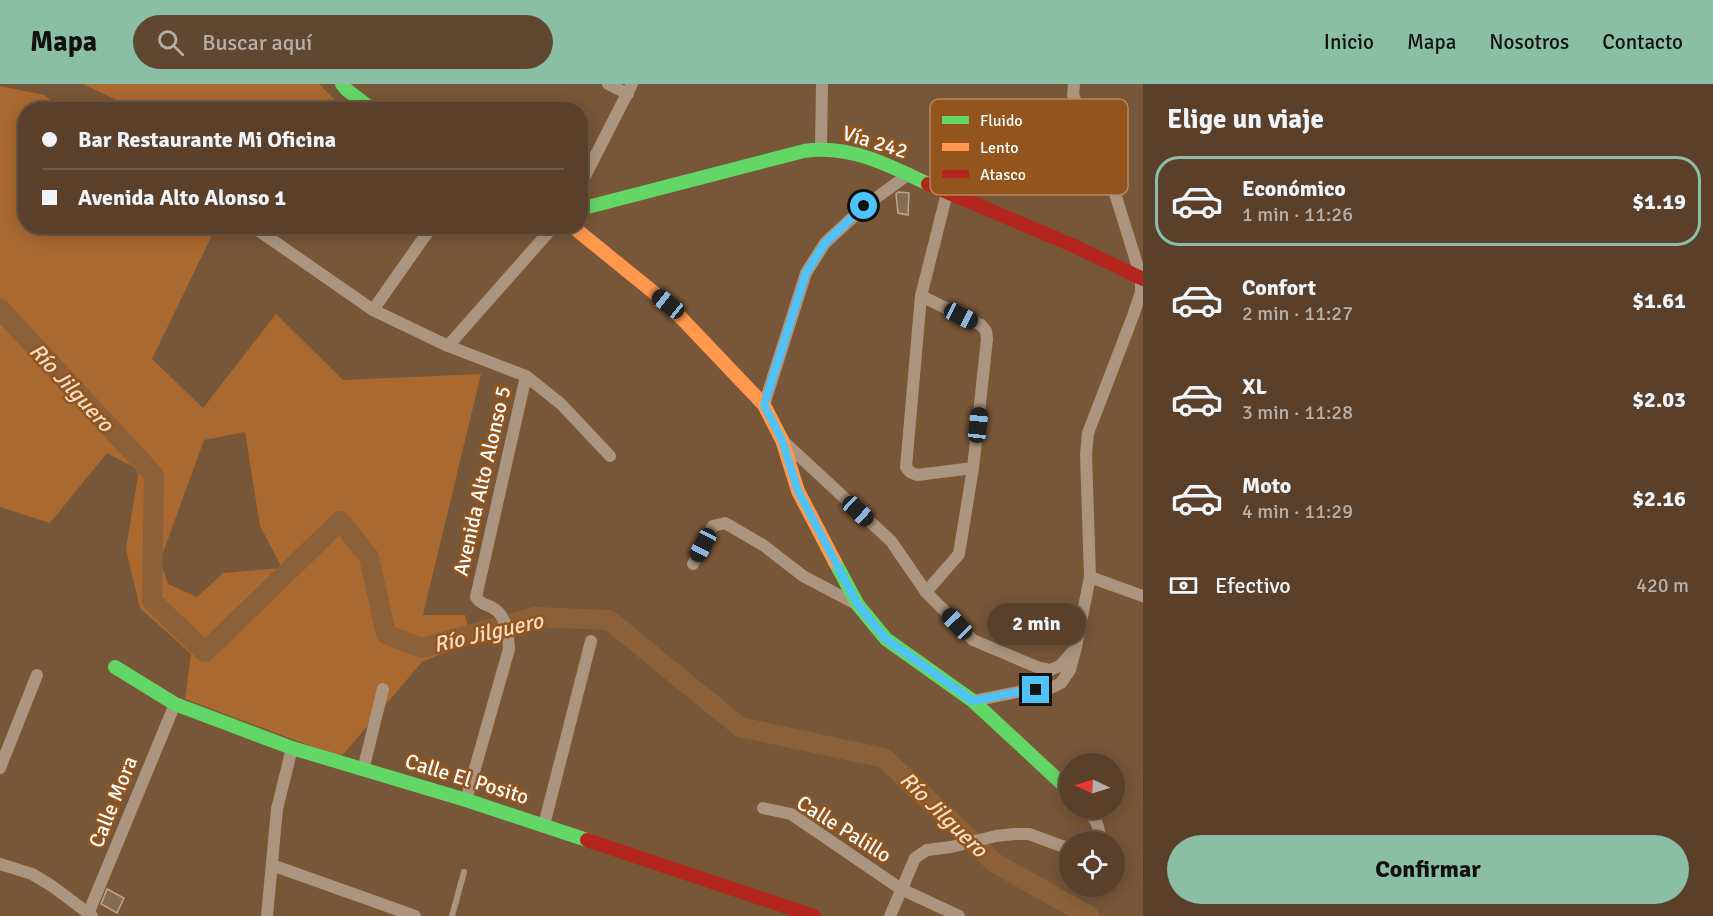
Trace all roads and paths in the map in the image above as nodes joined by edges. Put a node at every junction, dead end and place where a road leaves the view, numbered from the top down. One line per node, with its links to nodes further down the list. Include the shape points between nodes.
1 (342, 84): 7 (street)
2 (608, 84): 5 (street)
3 (822, 84): 8 (street)
4 (1074, 84): 6 (street)
5 (630, 89): 9 (street)
6 (1075, 99)
7 (363, 102)
8 (821, 148): 10 (street, Vía 242, via 868,157); 15 (street, Vía 242)
9 (588, 170)
10 (909, 174): 11 (street, Vía 242); 25 (street, via 864,206 825,243 806,273)
11 (930, 184)
12 (946, 195): 21 (street)
13 (952, 195): 20 (street, Vía 242)
14 (1116, 195): 20 (street)
15 (588, 207)
16 (264, 234): 22 (street)
17 (426, 234): 22 (street)
18 (547, 234): 23 (street)
19 (582, 234): 25 (street, via 668,304)
20 (1142, 278): 30 (street, via 1133,316 1088,433)
21 (921, 296): 28 (street, via 986,331); 28 (street, via 906,467 916,475)
22 (373, 310): 23 (street)
23 (448, 346): 24 (street)
24 (526, 376): 27 (street, via 561,404); 45 (street, Avenida Alto Alonso 5, via 476,597 502,616 509,649)
25 (764, 405): 26 (street)
26 (782, 440): 31 (street, via 891,541); 33 (street, via 798,491)
27 (610, 456)
28 (974, 468): 31 (street, via 959,554)
29 (693, 564): 33 (street, via 713,526 725,523 763,545 803,576)
30 (1090, 577): 32 (street); 35 (street)
31 (926, 592): 35 (street, via 973,640 1037,668 1050,670 1060,666)
32 (1143, 596)
33 (858, 605): 39 (street, via 886,639)
34 (591, 641): 47 (street)
35 (1076, 647): 39 (street, via 1070,670 1061,683 1048,689)
36 (115, 667): 40 (street, Calle El Posito)
37 (37, 675): 42 (street)
38 (383, 689): 43 (street)
39 (973, 701): 44 (street)
40 (175, 704): 41 (street, Calle El Posito); 53 (street, Calle Mora)
41 (292, 748): 43 (street, Calle El Posito); 50 (street, via 278,809)
42 (0, 768)
43 (363, 770): 45 (street, Calle El Posito)
44 (1059, 782)
45 (466, 800): 47 (street, Calle El Posito)
46 (763, 808): 52 (street, Calle Palillo, via 791,814)
47 (544, 825): 57 (street, Calle El Posito)
48 (1059, 845): 52 (street, via 1029,834 996,836 927,850 915,858)
49 (0, 864): 53 (street, via 32,874)
50 (272, 865): 54 (street); 55 (street)
51 (464, 872): 56 (lane)
52 (901, 889): 58 (street); 59 (street, Calle Palillo)
53 (90, 915)
54 (267, 916)
55 (415, 916)
56 (452, 916)
57 (814, 916)
58 (890, 916)
59 (959, 916)

